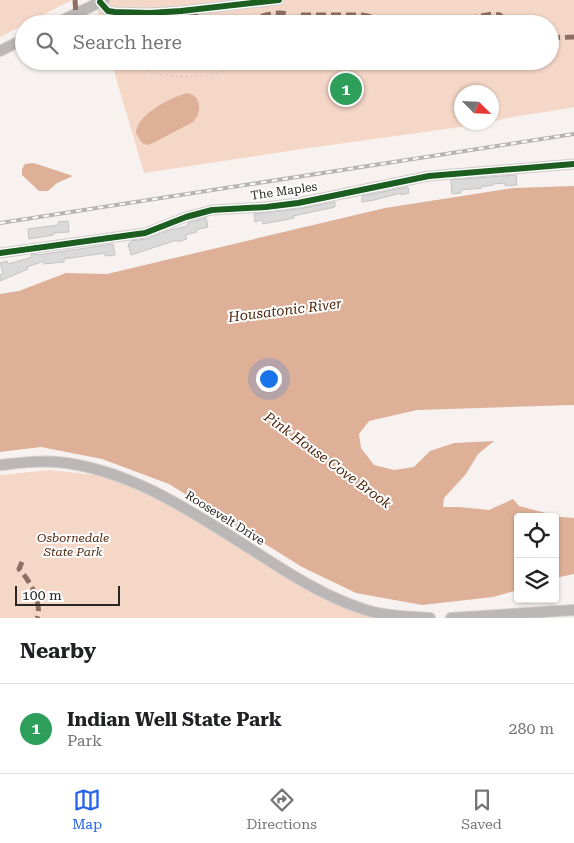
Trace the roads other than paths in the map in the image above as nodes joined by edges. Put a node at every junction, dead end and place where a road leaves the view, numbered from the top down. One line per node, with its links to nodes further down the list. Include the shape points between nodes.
1 (279, 0): 2 (street, via 150,13 108,11)
2 (102, 1): 3 (main road)
3 (73, 15)
4 (15, 44): 5 (main road)
5 (0, 52)
6 (574, 164): 7 (street, The Maples, via 429,176 298,203 212,210 146,233)
7 (0, 253)
8 (0, 465): 10 (main road, Roosevelt Drive, via 57,462 139,484 178,503 330,596 368,610)
9 (574, 610): 11 (main road)
10 (430, 618)
11 (451, 618)

